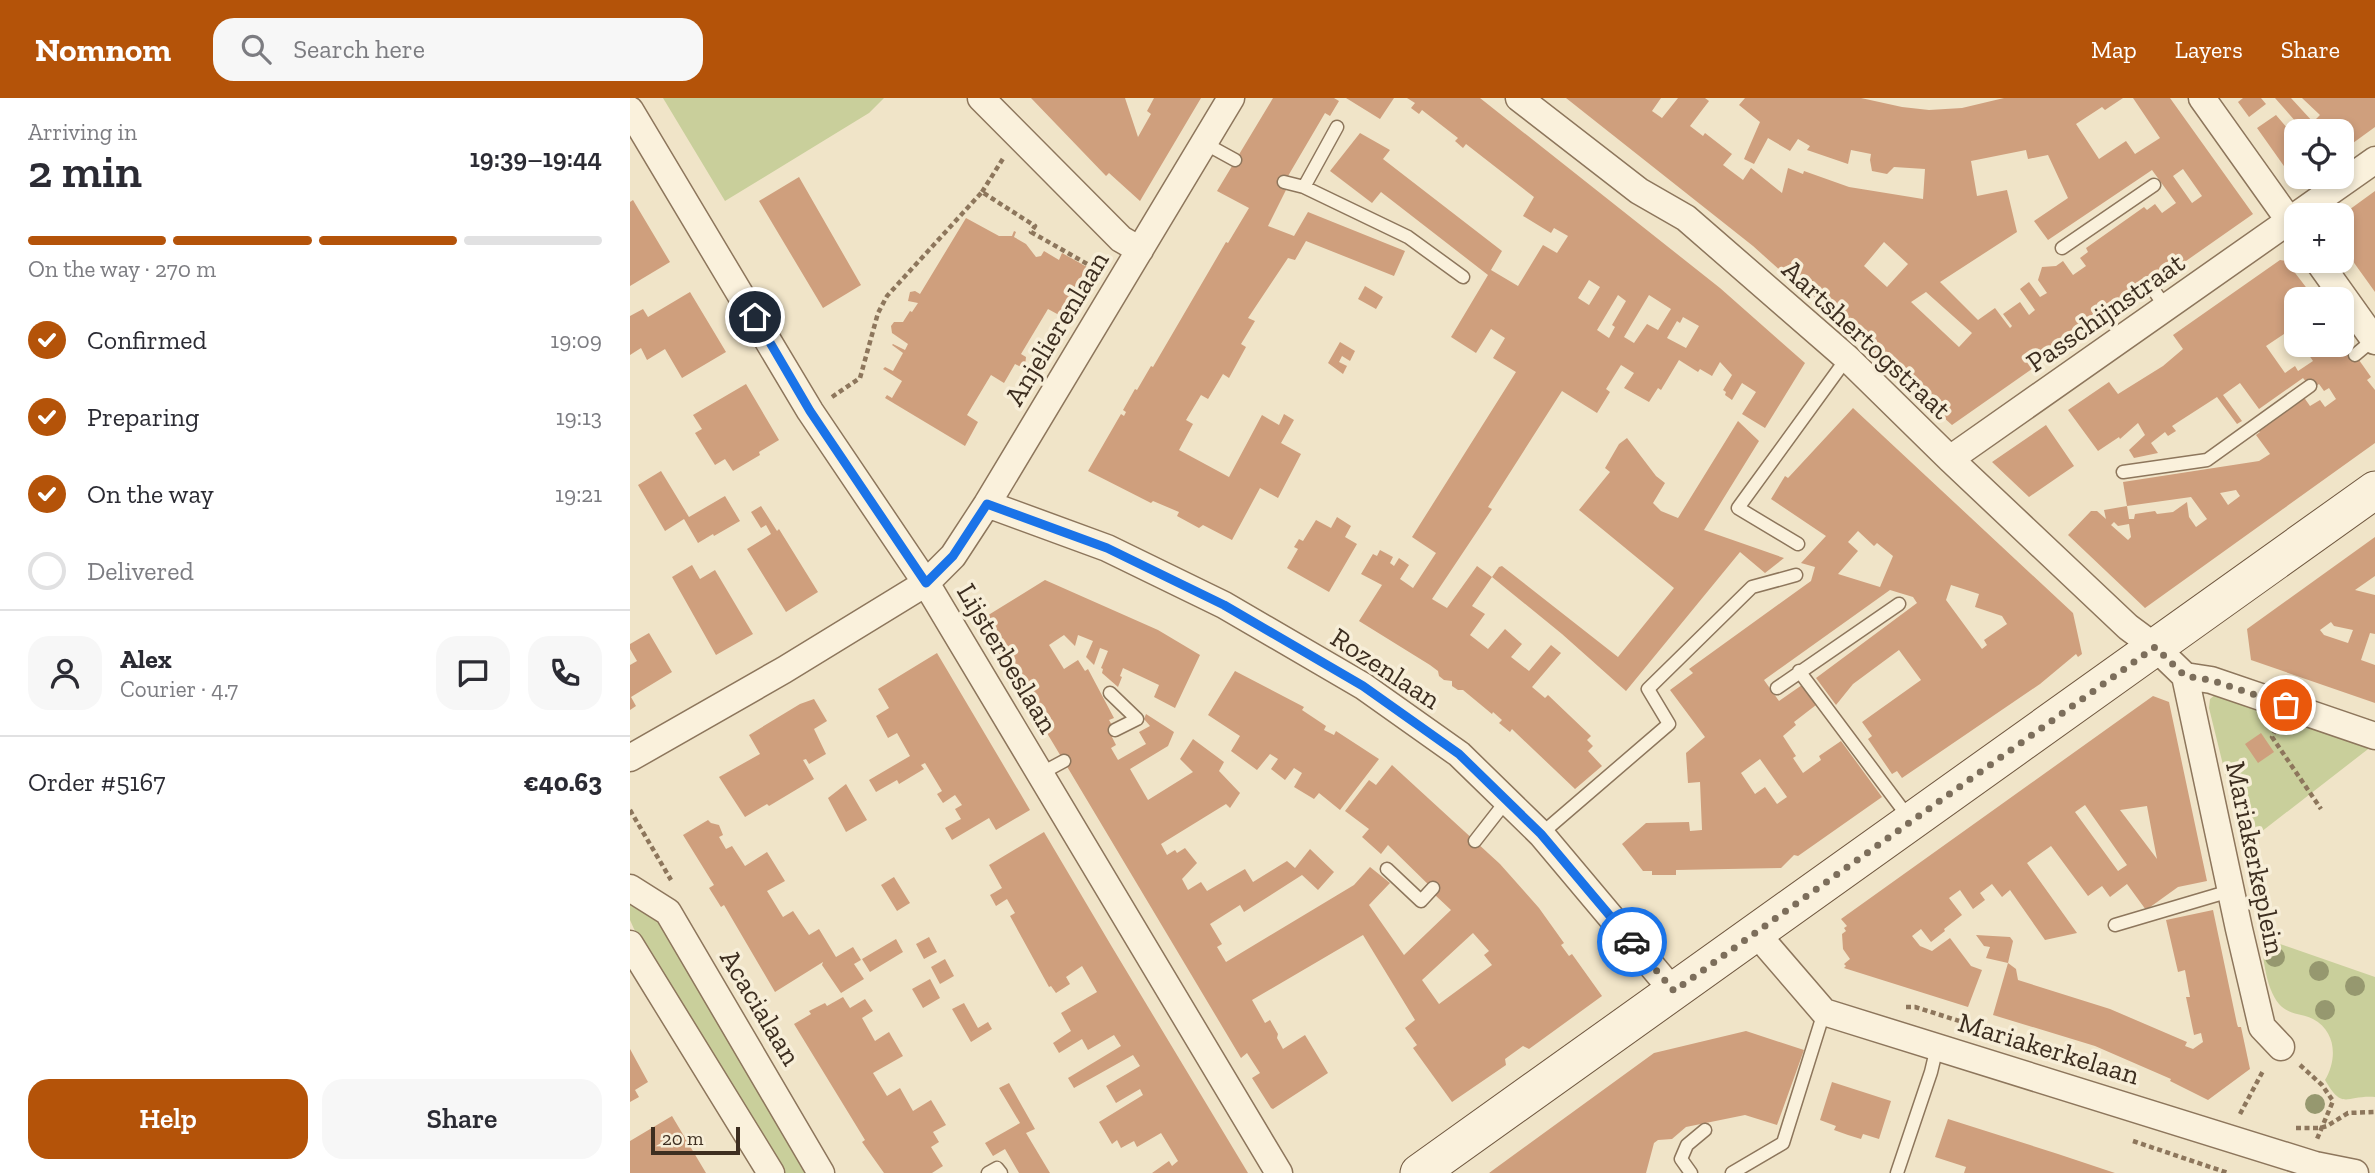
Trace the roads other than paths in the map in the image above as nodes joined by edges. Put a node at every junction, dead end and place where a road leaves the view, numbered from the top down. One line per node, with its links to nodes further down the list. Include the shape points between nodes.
1 (981, 98): 19 (street, via 1121,239)
2 (1231, 98): 7 (street, Anjelierenlaan)
3 (1520, 98): 25 (street, Aartshertogstraat, via 1639,191 1686,218)
4 (2202, 98): 14 (street)
5 (630, 110): 33 (street, Lijsterbeslaan, via 810,411)
6 (1337, 127): 12 (lane)
7 (1204, 143): 8 (lane); 19 (street, Anjelierenlaan)
8 (1236, 160)
9 (2375, 160): 13 (street, Passchijnstraat)
10 (1284, 182): 12 (lane)
11 (2154, 185): 15 (lane)
12 (1304, 187): 21 (lane, via 1408,237)
13 (2319, 203)
14 (2284, 206)
15 (2105, 217): 17 (lane); 18 (lane)
16 (2284, 228): 23 (street, Passchijnstraat)
17 (2112, 229)
18 (2062, 248)
19 (1140, 250): 30 (street, Anjelierenlaan)
20 (2325, 273): 24 (street)
21 (1463, 277)
22 (2151, 286): 23 (lane)
23 (2166, 308): 27 (street, Passchijnstraat)
24 (2368, 345)
25 (1847, 358): 27 (street, Aartshertogstraat); 31 (lane, via 1738,508)
26 (2310, 386): 28 (lane, via 2207,460)
27 (1950, 459): 35 (street, Aartshertogstraat)
28 (2123, 472)
29 (2375, 490): 35 (main road)
30 (987, 504): 33 (street, Anjelierenlaan, via 953,556); 45 (street, Rozenlaan, via 1107,548 1235,612 1363,686 1459,754)
31 (1798, 544)
32 (1796, 575): 47 (lane, via 1752,587 1648,689 1669,724)
33 (926, 583): 42 (street, Anjelierenlaan); 44 (street, Lijsterbeslaan)
34 (1899, 604): 36 (lane)
35 (2155, 647): 37 (street, Aartshertogstraat); 46 (main road)
36 (1799, 671): 38 (lane); 46 (lane)
37 (2185, 676): 41 (street, via 2211,680); 52 (street, Mariakerkeplein)
38 (1777, 688)
39 (1110, 693): 40 (lane, via 1137,719)
40 (1115, 730)
41 (2375, 736)
42 (630, 758)
43 (1063, 761): 44 (lane)
44 (1041, 774): 66 (street, Lijsterbeslaan)
45 (1507, 800): 47 (street, Rozenlaan); 48 (lane)
46 (1911, 821): 54 (main road)
47 (1541, 834): 56 (street, Rozenlaan)
48 (1475, 841)
49 (1387, 869): 51 (lane, via 1420,901)
50 (630, 888): 63 (street, Acacialaan, via 668,912)
51 (1433, 888)
52 (2230, 891): 53 (lane); 59 (street, Mariakerkeplein, via 2262,1027)
53 (2115, 925)
54 (1756, 933): 56 (main road); 57 (street)
55 (630, 944): 62 (street)
56 (1674, 991): 67 (main road)
57 (1824, 1012): 58 (street, Mariakerkelaan); 69 (lane, via 1783,1143)
58 (1937, 1046): 61 (street, Mariakerkelaan); 70 (lane)
59 (2281, 1047)
60 (1705, 1130): 68 (lane, via 1688,1145 1681,1159)
61 (2315, 1169): 71 (street, Mariakerkelaan)
62 (771, 1173)
63 (821, 1173)
64 (988, 1173): 65 (lane, via 998,1168)
65 (1001, 1173)
66 (1279, 1173)
67 (1419, 1173)
68 (1691, 1173)
69 (1732, 1173)
70 (1896, 1173)
71 (2355, 1173)

